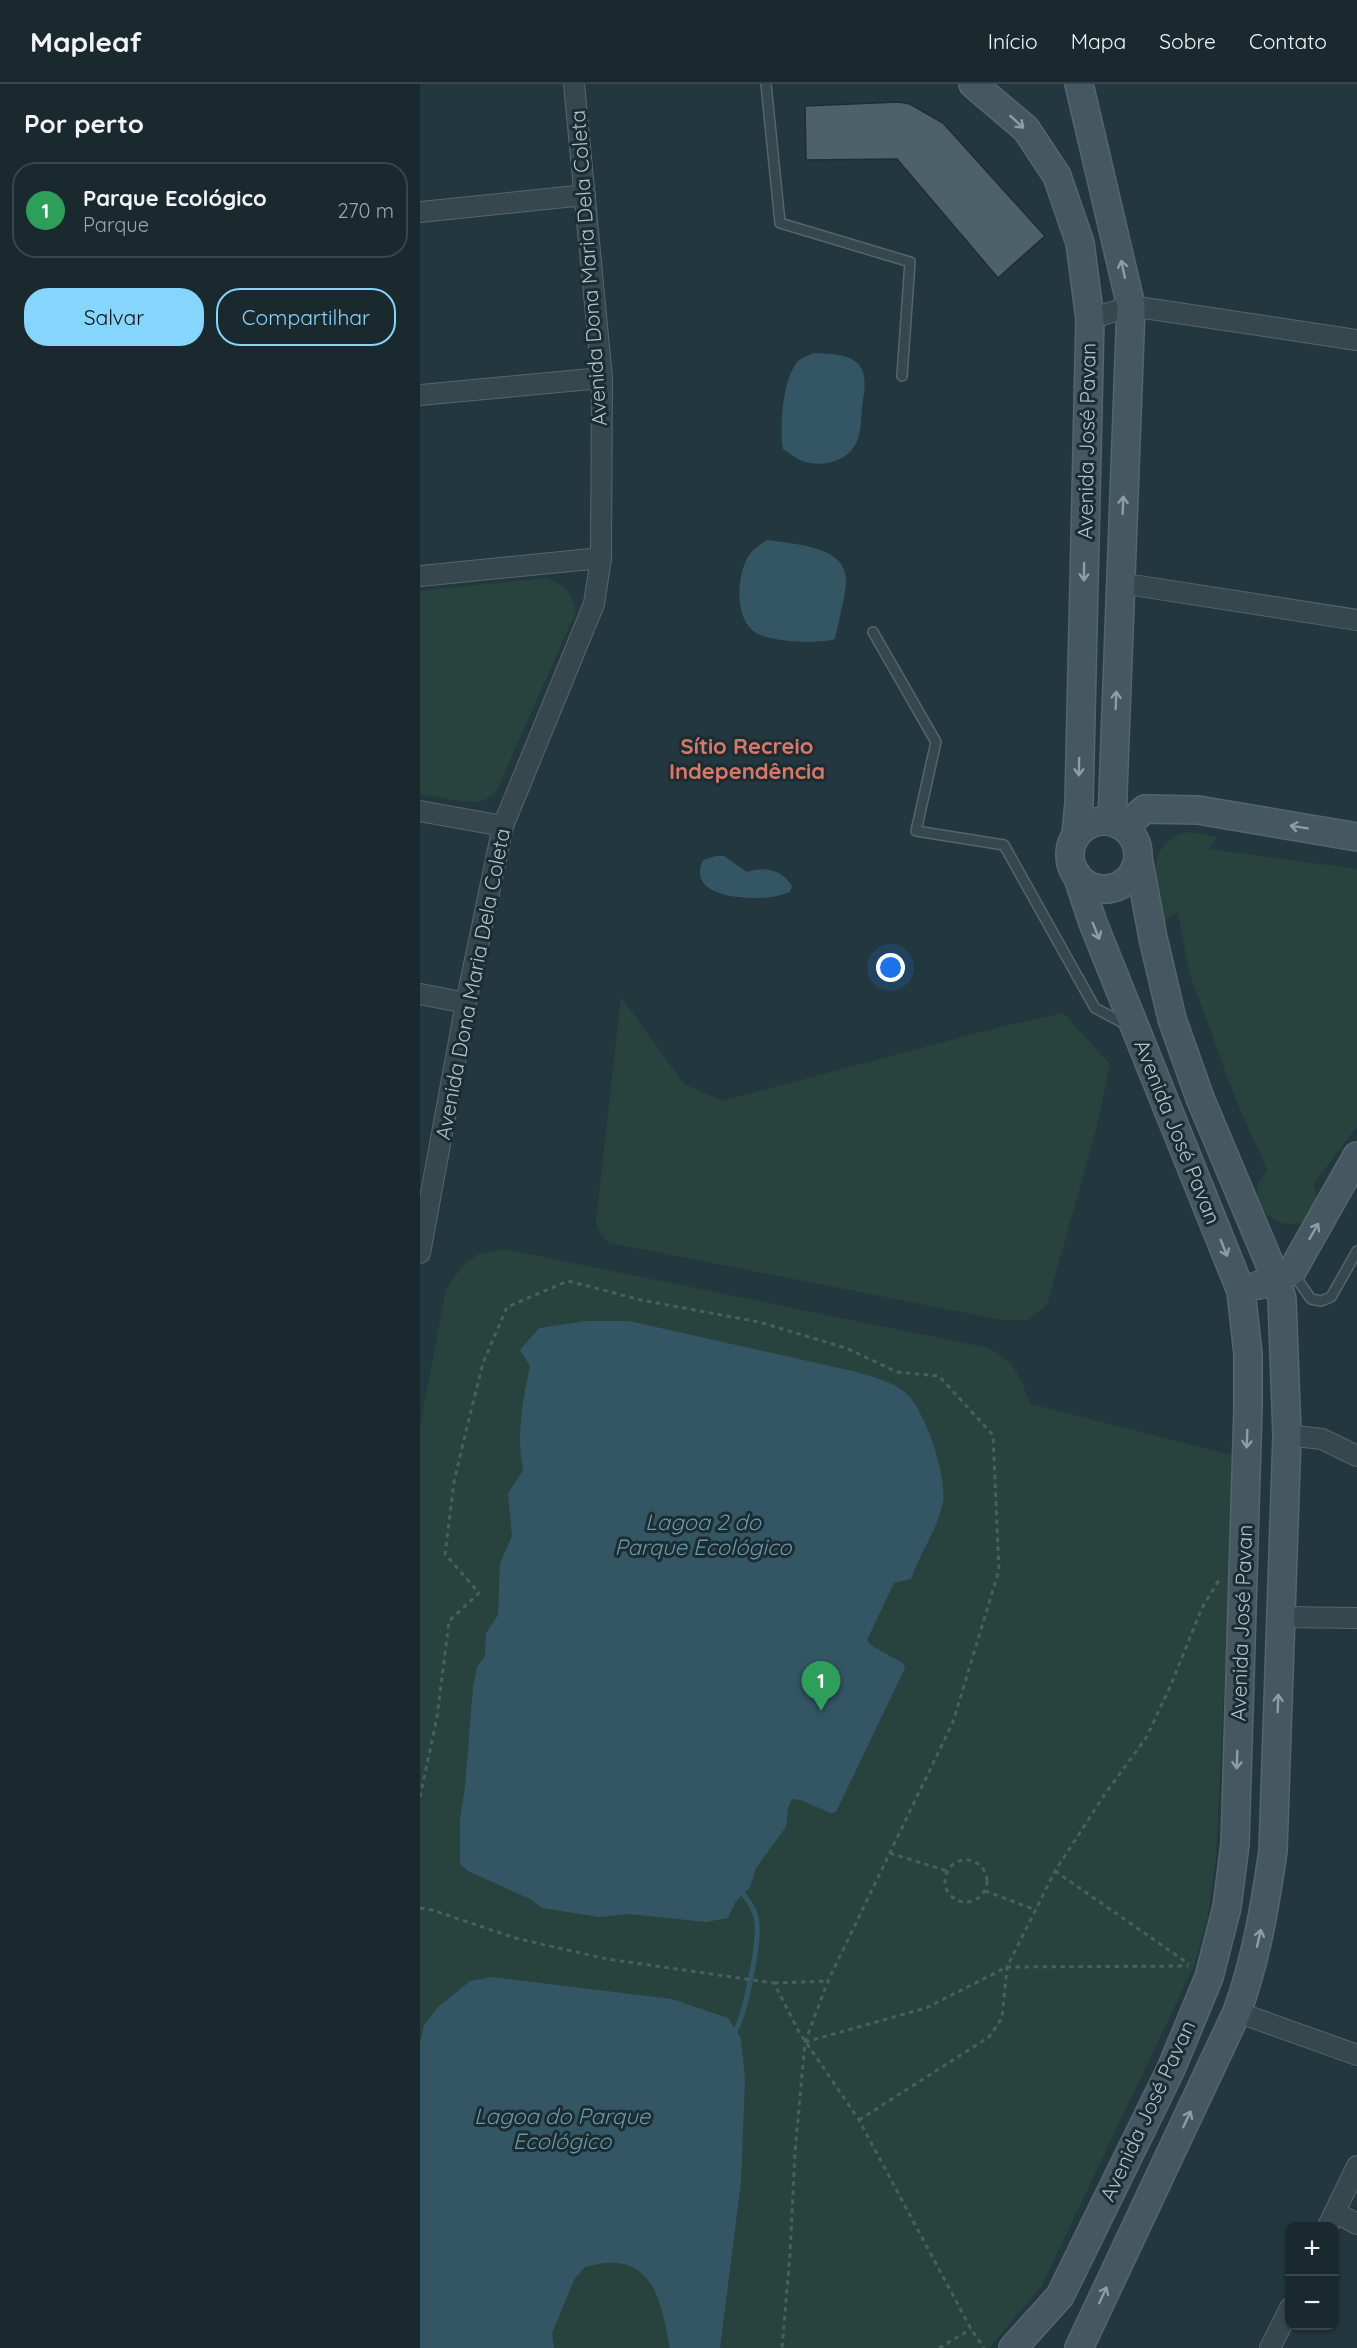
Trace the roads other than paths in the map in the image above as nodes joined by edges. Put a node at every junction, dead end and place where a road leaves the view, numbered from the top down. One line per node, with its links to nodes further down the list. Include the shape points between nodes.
1 (574, 84): 5 (street, Avenida Dona Maria Dela Coleta)
2 (766, 84): 10 (lane, via 780,223 910,262)
3 (973, 84): 8 (street, Avenida José Pavan, one-way to 8, via 1026,129 1057,176 1080,243)
4 (1079, 84): 7 (street, Avenida José Pavan, one-way to 4)
5 (585, 195): 6 (street); 11 (street, Avenida Dona Maria Dela Coleta)
6 (420, 212)
7 (1131, 306): 8 (street); 9 (street); 15 (street, Avenida José Pavan, one-way to 7)
8 (1090, 320): 21 (street, Avenida José Pavan, one-way to 21)
9 (1357, 340)
10 (902, 376)
11 (602, 378): 12 (street); 13 (street, Avenida Dona Maria Dela Coleta)
12 (420, 395)
13 (601, 558): 14 (street); 20 (street, Avenida Dona Maria Dela Coleta, via 594,604)
14 (420, 576)
15 (1120, 583): 16 (street); 19 (street, Avenida José Pavan, one-way to 15)
16 (1357, 620)
17 (873, 632): 27 (lane, via 936,742 916,831 1004,845 1095,1008)
18 (420, 811): 20 (street)
19 (1118, 824): 21 (street, via 1092,823); 22 (street, one-way to 19, via 1198,810 1145,809); 23 (street, via 1132,835)
20 (503, 826): 26 (street, Avenida Dona Maria Dela Coleta)
21 (1076, 835): 24 (street, via 1070,856)
22 (1357, 837)
23 (1138, 856): 24 (street, via 1130,878 1120,885 1097,888); 32 (street, Avenida José Pavan, via 1172,1018 1200,1098)
24 (1077, 875): 27 (street, Avenida José Pavan, one-way to 27, via 1092,923)
25 (420, 994): 26 (street)
26 (466, 1003): 29 (street, Avenida Dona Maria Dela Coleta)
27 (1137, 1031): 33 (street, Avenida José Pavan, one-way to 33)
28 (1357, 1156): 32 (street, one-way to 28)
29 (428, 1179): 31 (street, Avenida Dona Maria Dela Coleta)
30 (1357, 1251): 32 (lane, via 1331,1297 1321,1301 1311,1299)
31 (420, 1253)
32 (1284, 1275): 33 (street); 34 (street, Avenida José Pavan)
33 (1241, 1292): 44 (street, Avenida José Pavan, one-way to 44, via 1248,1354 1248,1408 1235,1844 1227,1907 1209,1977 1171,2069 1060,2296)
34 (1287, 1435): 35 (street, via 1322,1439); 36 (street, Avenida José Pavan)
35 (1357, 1456)
36 (1281, 1617): 37 (street); 38 (street, Avenida José Pavan, one-way to 36, via 1264,1916 1273,1851)
37 (1357, 1618)
38 (1238, 2012): 39 (street); 46 (street, Avenida José Pavan, one-way to 38)
39 (1357, 2055)
40 (1357, 2166): 41 (street)
41 (1332, 2219): 42 (street)
42 (1357, 2224)
43 (1285, 2318): 47 (street)
44 (1014, 2348): 45 (street)
45 (1042, 2348)
46 (1079, 2348)
47 (1270, 2348)

